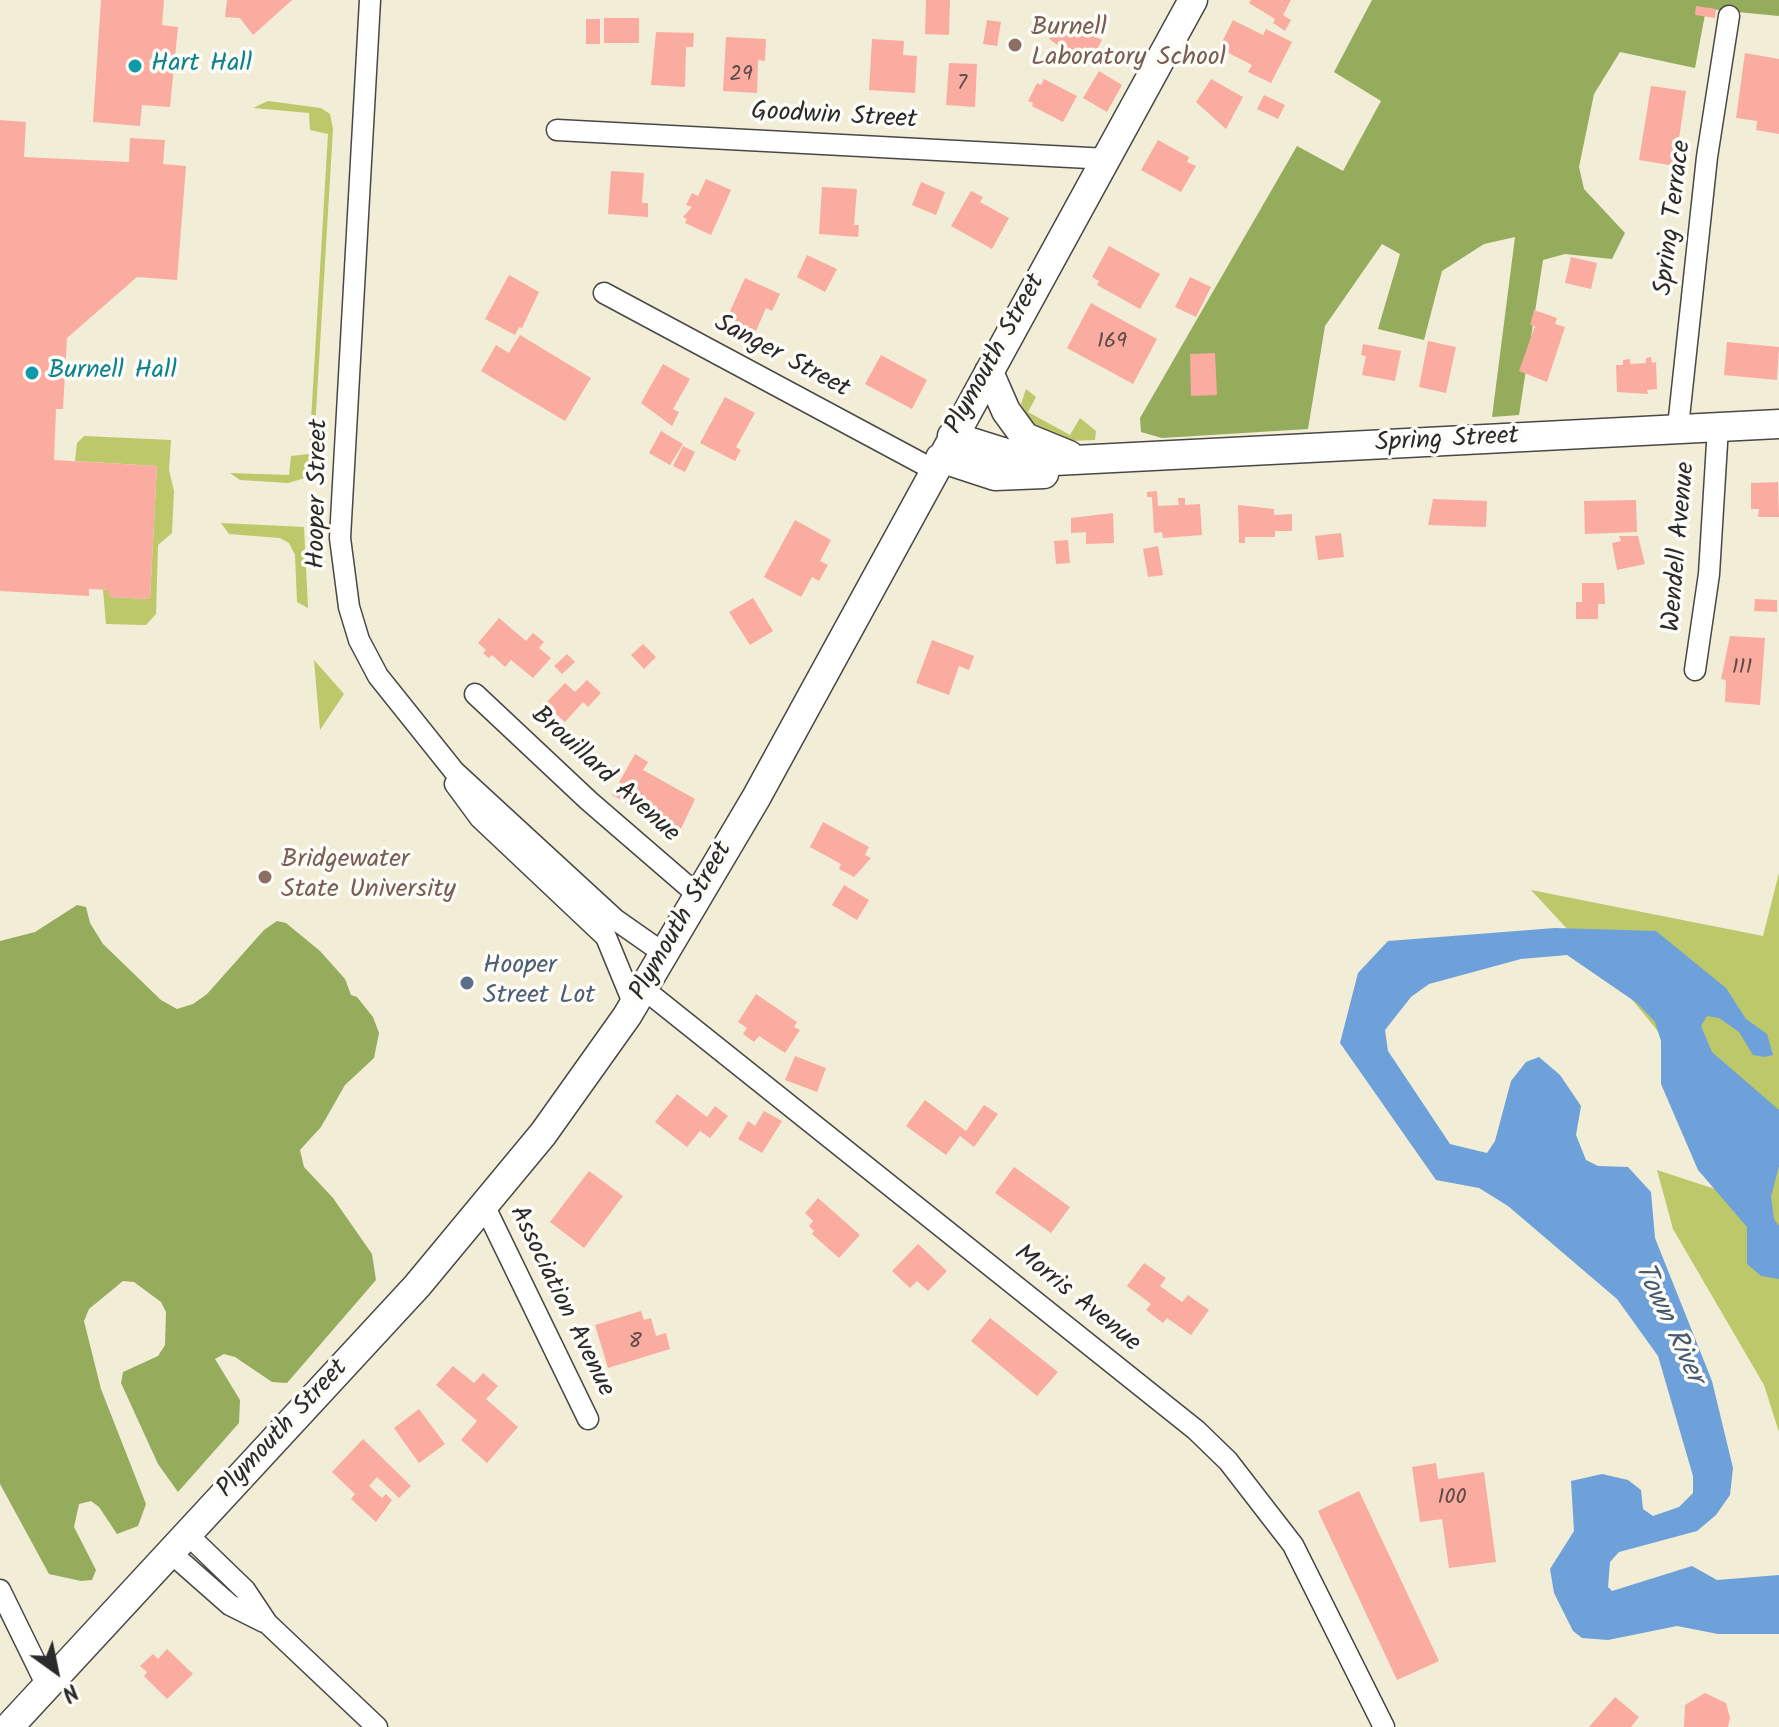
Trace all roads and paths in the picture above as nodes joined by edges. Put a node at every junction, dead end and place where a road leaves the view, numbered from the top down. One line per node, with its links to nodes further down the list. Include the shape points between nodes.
1 (370, 0): 15 (street, Hooper Street, via 340,538 359,640 378,676)
2 (1193, 0): 5 (main road, Plymouth Street)
3 (1729, 16): 9 (street, Spring Terrace, via 1707,157)
4 (557, 130): 5 (street, Goodwin Street)
5 (1108, 159): 7 (main road, Plymouth Street)
6 (604, 293): 11 (street, Sanger Street)
7 (989, 372): 11 (main road, Plymouth Street); 12 (main road, via 1006,411 1025,437)
8 (1779, 424): 10 (main road, Spring Street)
9 (1678, 427): 10 (main road, Spring Street); 12 (main road, Spring Street)
10 (1718, 427): 13 (street, Wendell Avenue, via 1709,574)
11 (942, 455): 12 (main road, Spring Street, via 973,471 1015,476 1054,474); 16 (main road, Plymouth Street)
12 (1102, 460)
13 (1695, 670)
14 (475, 694): 16 (street, Brouillard Avenue)
15 (413, 721): 17 (street, Hooper Street, via 482,797 616,920); 18 (street, via 480,818 606,937)
16 (699, 896): 17 (main road, Plymouth Street)
17 (666, 955): 18 (main road, Plymouth Street)
18 (639, 998): 19 (main road, Plymouth Street); 26 (street, Morris Avenue, via 1185,1422 1228,1461 1293,1545)
19 (485, 1207): 20 (street, Association Avenue); 21 (main road, Plymouth Street)
20 (588, 1419)
21 (179, 1544): 23 (main road, Plymouth Street); 25 (street, via 245,1590 267,1623)
22 (0, 1590): 23 (street)
23 (47, 1686): 24 (main road, Plymouth Street)
24 (9, 1727)
25 (377, 1727)
26 (1384, 1727)

